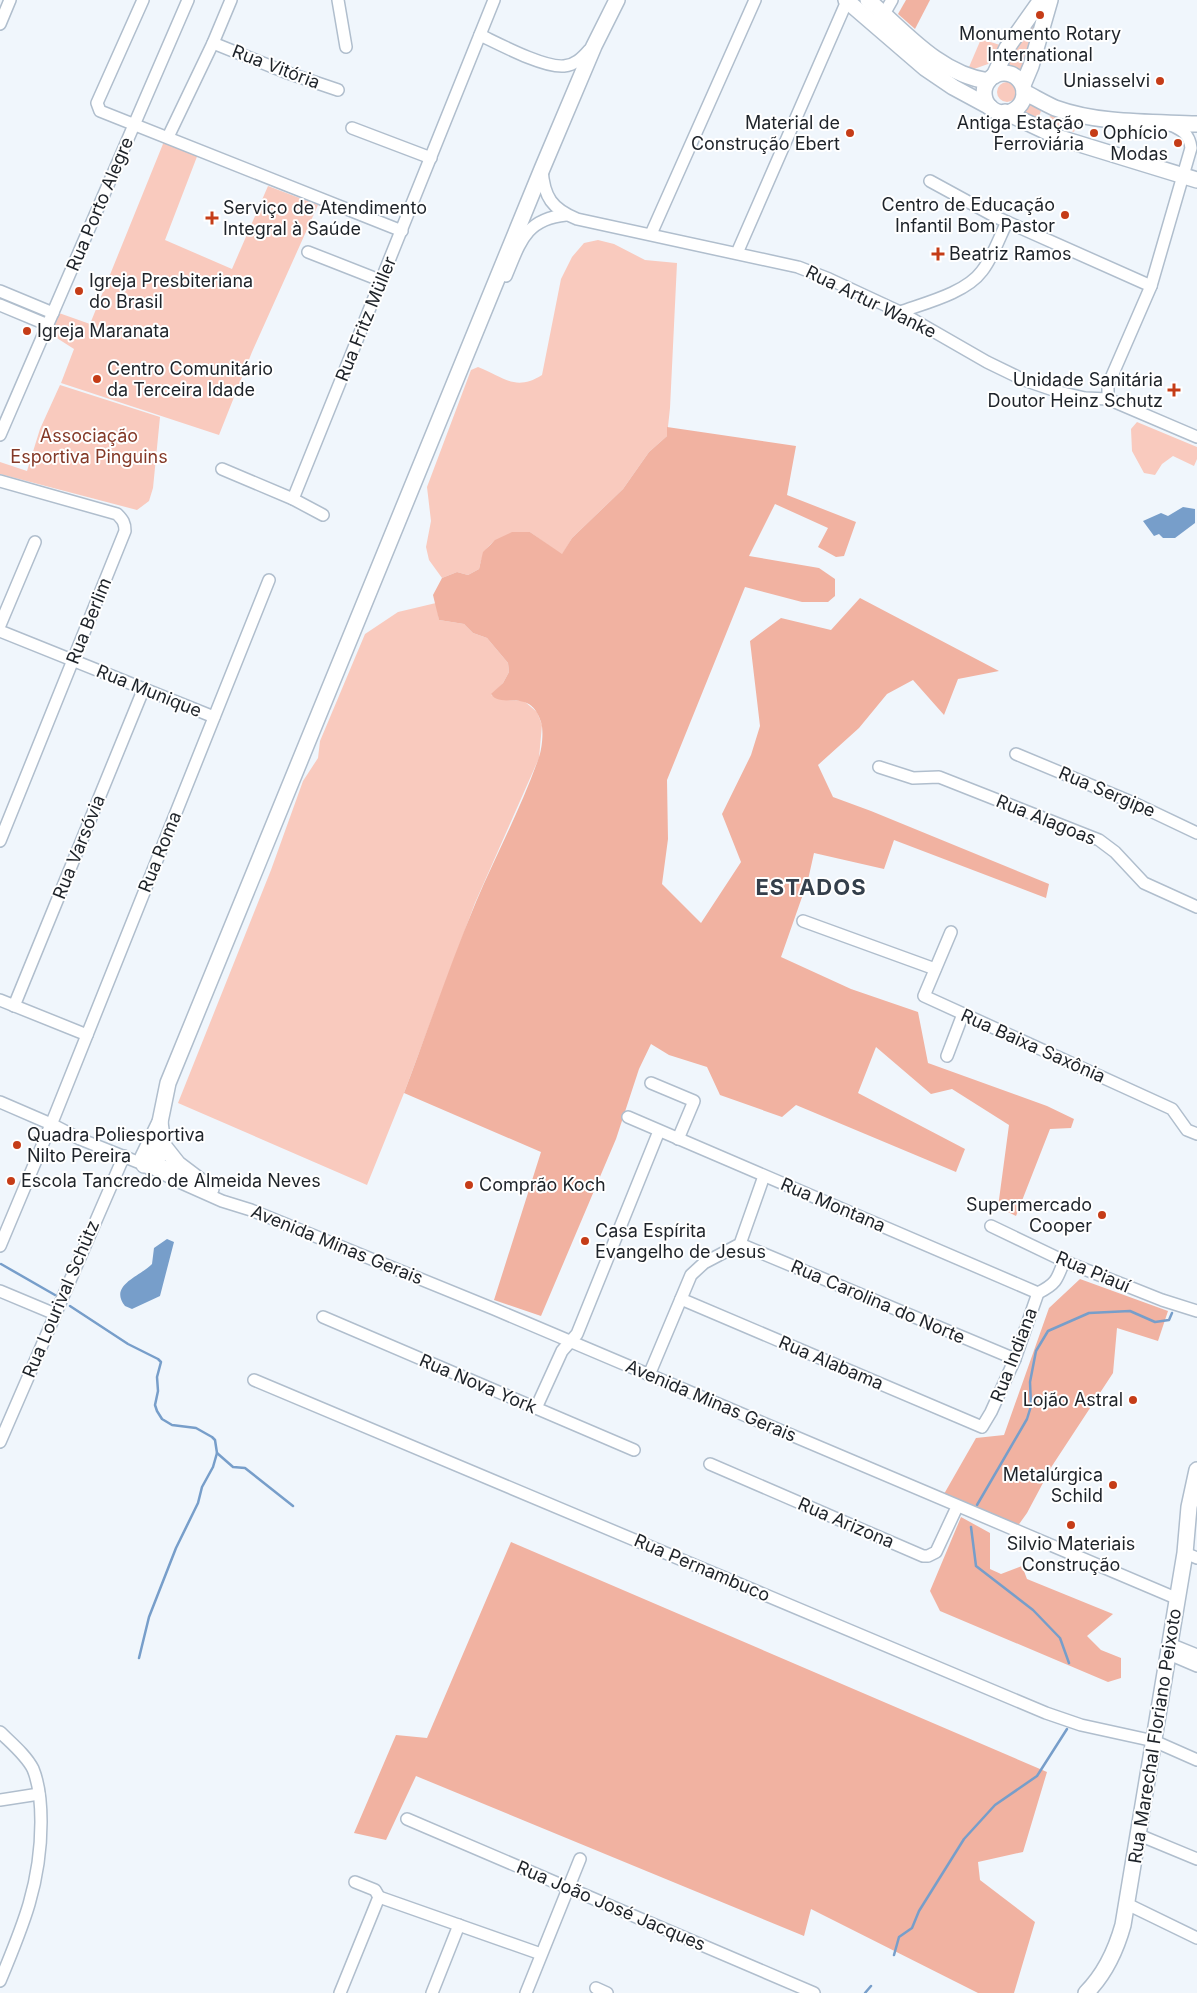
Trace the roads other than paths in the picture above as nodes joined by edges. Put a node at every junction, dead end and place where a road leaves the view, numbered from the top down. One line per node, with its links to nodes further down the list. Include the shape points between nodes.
1 (10, 0): 15 (street)
2 (143, 0): 29 (street, via 97,103 100,111)
3 (188, 0): 29 (street, Rua Porto Alegre)
4 (231, 0): 18 (street)
5 (338, 0): 19 (street)
6 (494, 0): 16 (street, Rua Fritz Müller)
7 (618, 0): 17 (main road)
8 (755, 0): 41 (street)
9 (868, 0): 14 (main road)
10 (892, 0): 14 (street)
11 (1041, 0): 22 (main road, via 1007,48)
12 (1050, 0): 21 (main road)
13 (846, 1): 20 (main road); 43 (street)
14 (884, 14): 20 (main road)
15 (0, 24)
16 (480, 35): 17 (street, via 520,53 563,66 580,60); 34 (street, Rua Fritz Müller)
17 (600, 36): 35 (main road)
18 (213, 43): 24 (street, Rua Vitória); 33 (street)
19 (346, 47)
20 (911, 48): 22 (main road, via 956,73); 26 (main road, via 953,87)
21 (1031, 66): 23 (main road); 25 (main road, via 1033,79)
22 (991, 78): 23 (main road, via 1002,73 1010,74 1018,78); 26 (main road, via 984,94)
23 (1023, 89): 25 (main road); 27 (main road, via 1023,98 1017,108)
24 (338, 90)
25 (1049, 104): 28 (main road, via 1102,118); 32 (main road)
26 (990, 107): 27 (main road)
27 (1005, 112): 32 (main road)
28 (1166, 122): 30 (main road); 36 (street, via 1190,137)
29 (135, 124): 33 (street); 49 (street, Rua Porto Alegre)
30 (1197, 124)
31 (352, 128): 34 (street)
32 (1048, 132): 36 (main road)
33 (168, 137): 40 (street)
34 (431, 158): 40 (street, Rua Fritz Müller)
35 (542, 169): 38 (street, via 547,194 558,210); 51 (main road)
36 (1191, 178): 45 (street)
37 (930, 181): 39 (street)
38 (566, 215): 41 (street, Rua Artur Wanke); 51 (street, Rua Artur Wanke, via 543,219 524,236)
39 (1007, 222): 45 (street); 48 (street, via 978,276 950,293)
40 (402, 231): 44 (street, Rua Fritz Müller)
41 (651, 234): 43 (street, Rua Artur Wanke)
42 (308, 252): 44 (street)
43 (738, 253): 48 (street, Rua Artur Wanke, via 798,267)
44 (382, 281): 57 (street, Rua Fritz Müller)
45 (1151, 286): 52 (street, via 1108,385)
46 (0, 291): 49 (street)
47 (0, 305): 50 (street)
48 (900, 312): 52 (street, Rua Artur Wanke, via 1024,380 1076,396)
49 (53, 313): 50 (street, Rua Porto Alegre)
50 (48, 325): 53 (street, Rua Porto Alegre)
51 (459, 374): 82 (main road, via 168,1083)
52 (1108, 398): 54 (street)
53 (0, 435)
54 (1197, 437)
55 (222, 469): 57 (street)
56 (0, 481): 63 (street, Rua Berlim, via 117,514 123,519 125,531)
57 (293, 499): 58 (street)
58 (323, 515)
59 (35, 542): 61 (street)
60 (269, 580): 65 (street, Rua Roma)
61 (0, 625)
62 (0, 631): 63 (street, Rua Munique)
63 (73, 660): 64 (street, Rua Munique); 69 (street, Rua Berlim)
64 (144, 688): 65 (street, Rua Munique); 75 (street, Rua Varsóvia)
65 (214, 717): 77 (street, Rua Roma)
66 (1016, 754): 68 (street, Rua Sergipe)
67 (878, 767): 70 (street, Rua Alagoas, via 913,778 939,778 1099,840 1144,883)
68 (1197, 833)
69 (0, 841)
70 (1197, 907)
71 (803, 921): 73 (street)
72 (951, 932): 73 (street, Rua Baixa Saxônia)
73 (935, 969): 76 (street, Rua Baixa Saxônia, via 924,996)
74 (0, 1000): 75 (street)
75 (14, 1006): 77 (street)
76 (963, 1014): 78 (street); 85 (street, Rua Baixa Saxônia, via 1172,1109 1188,1130)
77 (87, 1035): 83 (street, Rua Roma)
78 (947, 1056)
79 (651, 1082): 86 (street, via 694,1101)
80 (0, 1102): 83 (street, Avenida Minas Gerais)
81 (628, 1118): 84 (street, Rua Montana)
82 (160, 1122): 87 (main road); 89 (main road)
83 (54, 1125): 88 (street, Avenida Minas Gerais); 89 (street, Avenida Minas Gerais, via 100,1139); 95 (street, Rua Roma)
84 (659, 1131): 86 (street, Rua Montana); 103 (street, via 577,1334)
85 (1197, 1134)
86 (678, 1139): 90 (street, Rua Montana)
87 (163, 1145): 89 (main road); 91 (main road, via 178,1164)
88 (124, 1156): 89 (street, Avenida Minas Gerais); 101 (street, Rua Lourival Schütz)
89 (148, 1163): 91 (street, Avenida Minas Gerais); 92 (street, Avenida Minas Gerais, via 177,1182)
90 (764, 1176): 94 (street); 98 (street, Rua Montana)
91 (211, 1189): 92 (street, Avenida Minas Gerais)
92 (243, 1207): 103 (street, Avenida Minas Gerais)
93 (991, 1226): 96 (street, Rua Piauí)
94 (740, 1244): 99 (street, via 704,1263 691,1275); 104 (street, Rua Carolina do Norte)
95 (0, 1246)
96 (1064, 1261): 98 (street, Rua Indiana, via 1056,1281); 100 (street, Rua Piauí)
97 (0, 1291): 101 (street)
98 (1038, 1293): 104 (street, Rua Indiana)
99 (681, 1299): 105 (street); 108 (street, Rua Alabama)
100 (1197, 1311)
101 (55, 1314): 109 (street, Rua Lourival Schütz)
102 (323, 1317): 107 (street, Rua Nova York)
103 (570, 1341): 105 (street, Avenida Minas Gerais); 107 (street, via 562,1351)
104 (1015, 1359): 108 (street, Rua Indiana)
105 (649, 1374): 113 (street, Avenida Minas Gerais)
106 (254, 1380): 120 (street, Rua Pernambuco, via 1046,1713 1081,1725)
107 (536, 1408): 110 (street, Rua Nova York)
108 (982, 1427)
109 (0, 1442)
110 (634, 1450)
111 (710, 1464): 113 (street, Rua Arizona, via 923,1556 936,1552)
112 (1197, 1470): 114 (main road, Rua Marechal Floriano Peixoto, via 1189,1507)
113 (957, 1507): 115 (street, Avenida Minas Gerais)
114 (1191, 1556): 115 (main road, Rua Marechal Floriano Peixoto)
115 (1178, 1599): 116 (main road, Rua Marechal Floriano Peixoto)
116 (1170, 1649): 117 (street); 118 (street); 120 (main road, Rua Marechal Floriano Peixoto)
117 (1197, 1655)
118 (1197, 1666)
119 (0, 1732): 122 (street, via 33,1769)
120 (1154, 1742): 121 (street, Rua Pernambuco); 125 (main road, Rua Marechal Floriano Peixoto)
121 (1197, 1760)
122 (39, 1794): 123 (street); 135 (street, via 41,1834 36,1880 24,1923)
123 (0, 1800)
124 (408, 1818): 129 (street, Rua João José Jacques)
125 (1138, 1835): 127 (street); 131 (main road, Rua Marechal Floriano Peixoto)
126 (580, 1859): 129 (street)
127 (1197, 1859)
128 (355, 1882): 130 (street, via 375,1890)
129 (568, 1888): 134 (street); 142 (street, Rua João José Jacques)
130 (379, 1897): 132 (street); 138 (street)
131 (1127, 1904): 133 (street); 137 (main road, Rua Marechal Floriano Peixoto, via 1118,1944)
132 (459, 1925): 134 (street); 139 (street)
133 (1197, 1938)
134 (542, 1954): 140 (street)
135 (0, 1981)
136 (596, 1988): 141 (street)
137 (1089, 1992)
138 (340, 1993)
139 (432, 1993)
140 (526, 1993)
141 (607, 1993)
142 (814, 1993)

